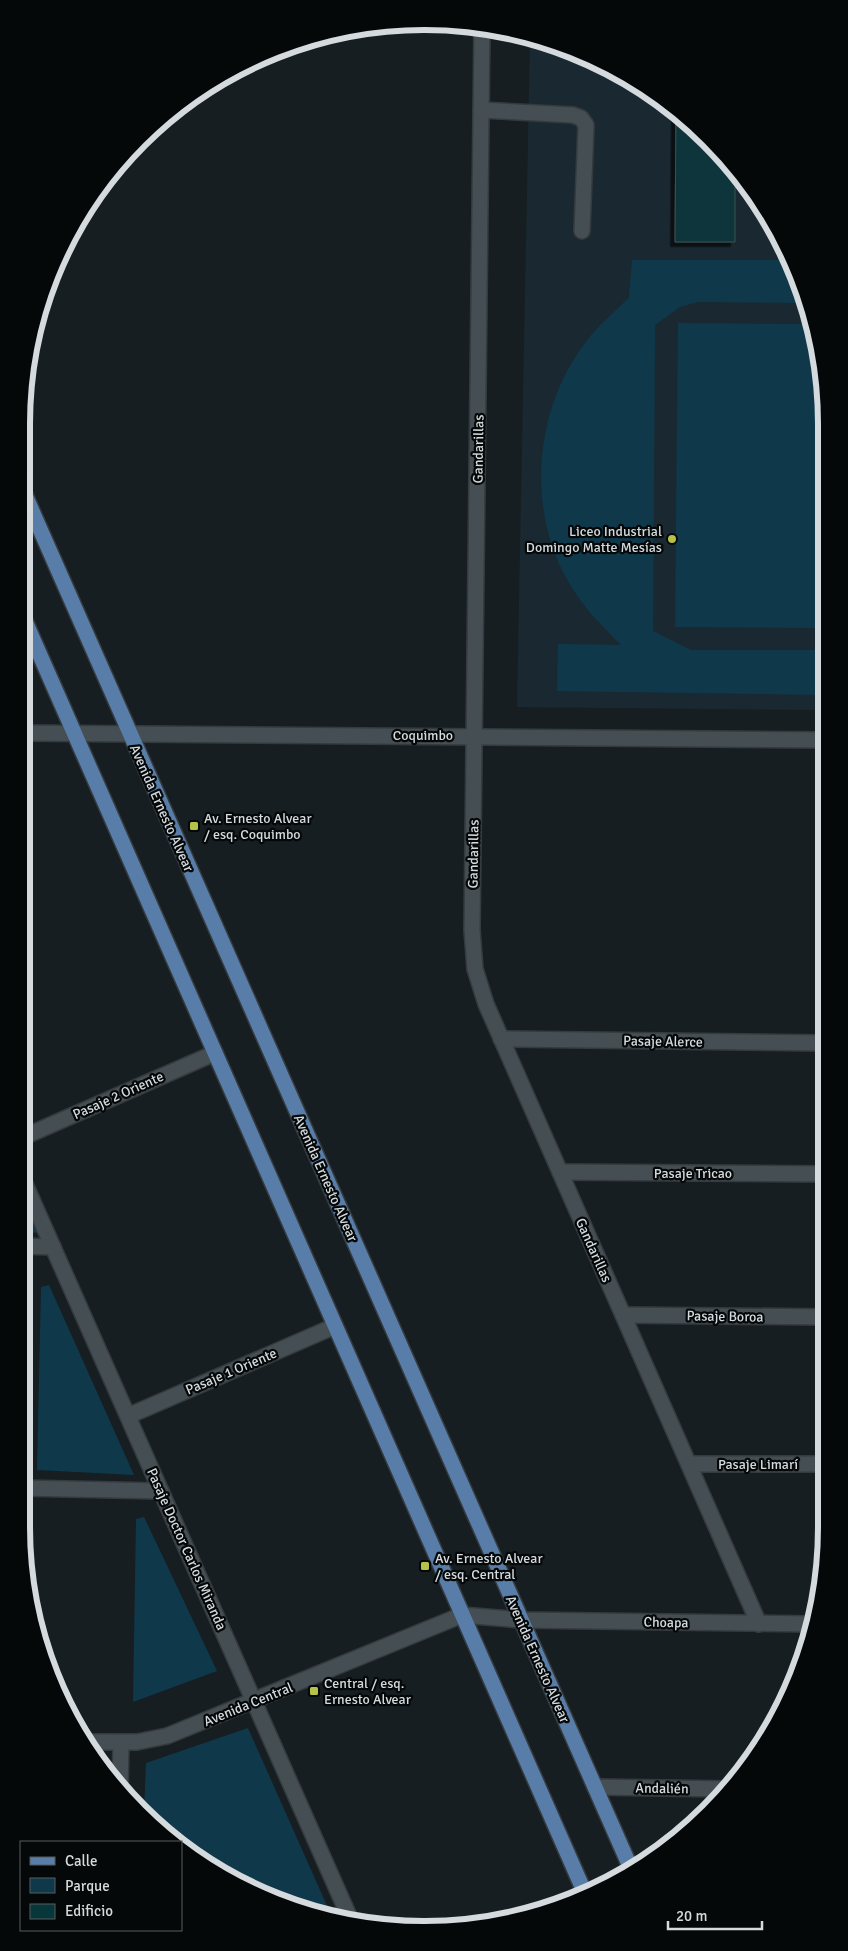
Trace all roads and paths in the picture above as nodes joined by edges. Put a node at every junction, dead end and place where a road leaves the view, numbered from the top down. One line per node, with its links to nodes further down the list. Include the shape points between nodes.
1 (482, 34): 2 (street, Gandarillas)
2 (481, 110): 3 (street, via 581,118 586,125); 9 (street, Gandarillas)
3 (582, 231)
4 (30, 507): 8 (main road, Avenida Ernesto Alvear)
5 (30, 633): 7 (main road)
6 (30, 733): 7 (street, Coquimbo)
7 (74, 734): 8 (street, Coquimbo); 13 (main road)
8 (129, 734): 9 (street, Coquimbo); 29 (main road, Avenida Ernesto Alvear)
9 (475, 736): 10 (street, Coquimbo); 11 (street, Gandarillas, via 472,950 480,987)
10 (818, 740)
11 (501, 1039): 12 (street, Pasaje Alerce); 15 (street, Gandarillas)
12 (818, 1043)
13 (215, 1053): 14 (street, Pasaje 2 Oriente); 22 (main road)
14 (30, 1134)
15 (560, 1172): 16 (street, Pasaje Tricao); 20 (street, Gandarillas)
16 (818, 1174)
17 (30, 1195): 19 (street, Pasaje Doctor Carlos Miranda)
18 (30, 1246): 19 (street)
19 (53, 1247): 23 (street, Pasaje Doctor Carlos Miranda)
20 (623, 1315): 21 (street, Pasaje Boroa); 24 (street, Gandarillas)
21 (818, 1317)
22 (335, 1326): 23 (street, Pasaje 1 Oriente); 28 (main road)
23 (128, 1416): 27 (street, Pasaje Doctor Carlos Miranda)
24 (689, 1464): 25 (street, Pasaje Limarí); 30 (street, Gandarillas)
25 (818, 1464)
26 (30, 1488): 27 (street)
27 (161, 1491): 32 (street, Pasaje Doctor Carlos Miranda)
28 (462, 1615): 29 (street, Avenida Central); 32 (street, Avenida Central); 39 (main road)
29 (521, 1620): 30 (street, Choapa); 36 (main road, Avenida Ernesto Alvear)
30 (759, 1624): 31 (street, Choapa)
31 (806, 1624)
32 (254, 1702): 34 (street, Avenida Central, via 167,1736); 40 (street, Pasaje Doctor Carlos Miranda)
33 (94, 1742): 34 (street, Avenida Central)
34 (121, 1742): 35 (street)
35 (120, 1778)
36 (595, 1787): 37 (street, Andalién); 38 (main road, Avenida Ernesto Alvear)
37 (718, 1789)
38 (629, 1863)
39 (582, 1887)
40 (348, 1913)

